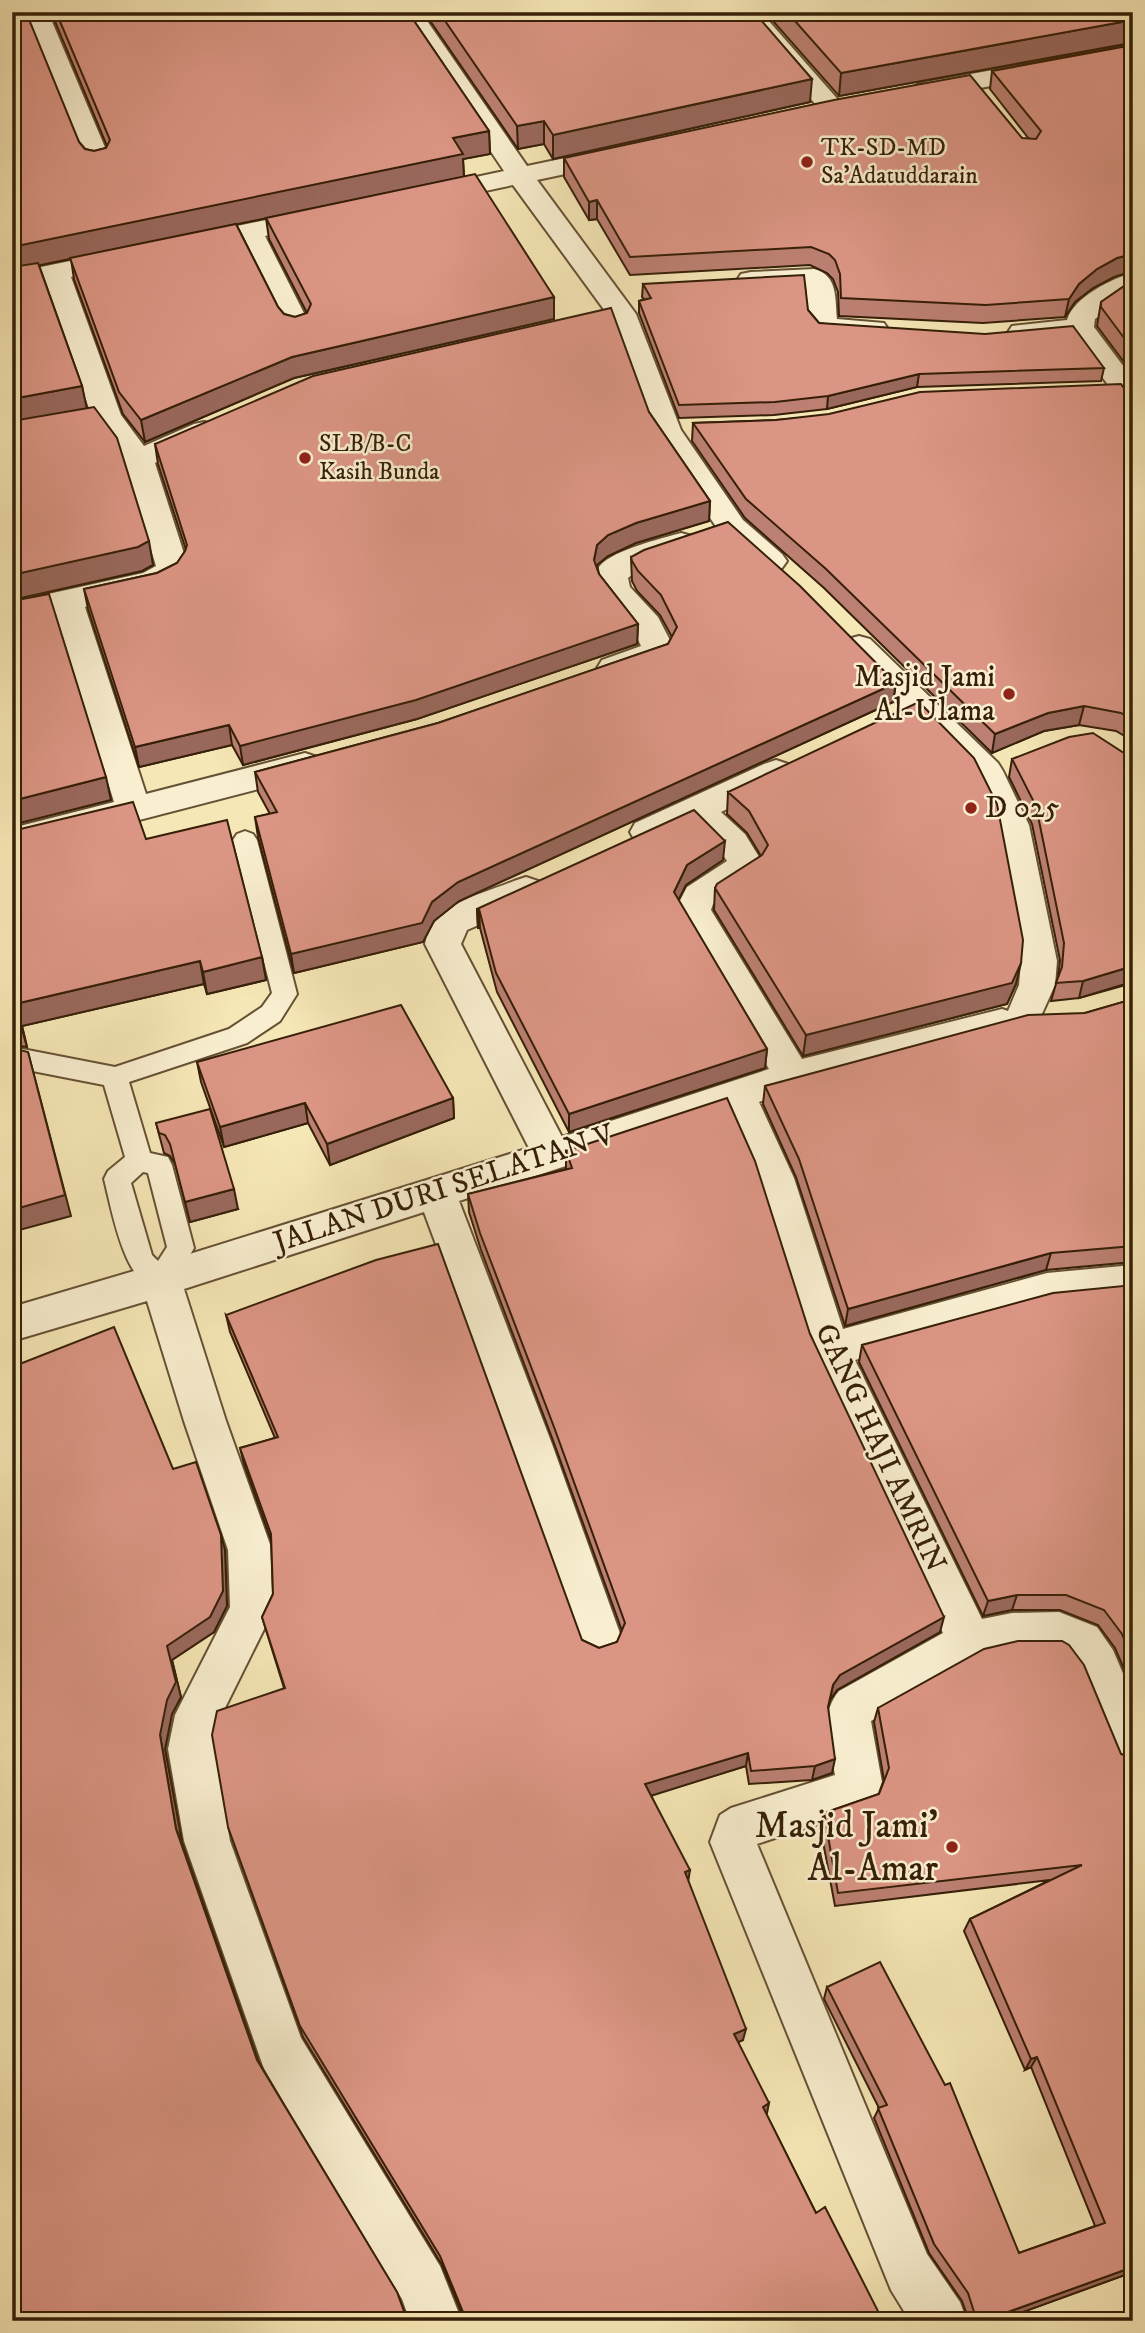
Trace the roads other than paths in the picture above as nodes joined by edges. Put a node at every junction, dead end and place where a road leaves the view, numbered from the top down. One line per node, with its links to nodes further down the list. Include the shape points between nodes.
1 (26, 12): 5 (street)
2 (36, 12): 10 (street)
3 (408, 12): 11 (street)
4 (748, 12): 8 (street)
5 (12, 15)
6 (1133, 52): 7 (street, via 975,88)
7 (908, 94)
8 (832, 108)
9 (642, 149): 11 (street)
10 (99, 164)
11 (520, 176): 12 (street); 20 (street)
12 (398, 201)
13 (344, 212): 14 (street)
14 (249, 232): 15 (street); 21 (street)
15 (55, 272): 16 (street); 27 (street, via 94,420)
16 (12, 281)
17 (729, 281): 23 (street, via 814,277 819,281 823,323 828,327)
18 (1133, 281): 22 (street, via 1081,316)
19 (638, 285): 20 (street)
20 (604, 288): 28 (street, via 610,317 680,430)
21 (297, 327)
22 (1080, 327): 24 (street); 25 (street)
23 (905, 332)
24 (996, 334)
25 (1120, 394)
26 (230, 420): 27 (street)
27 (139, 459): 30 (street, via 172,566 169,573 152,581)
28 (732, 527): 29 (street); 33 (street, via 613,570 613,587 647,624 658,648)
29 (791, 580)
30 (67, 599): 31 (street); 39 (street)
31 (12, 613)
32 (840, 627): 34 (street, JALAN DURI SELATAN V)
33 (589, 677)
34 (918, 706): 35 (street); 45 (street, JALAN DURI SELATAN V, via 998,766 1039,961 1040,1019)
35 (883, 722)
36 (333, 757): 39 (street)
37 (801, 760): 38 (street)
38 (696, 809): 42 (street); 45 (street, via 733,843 747,865 699,896 693,910)
39 (134, 811): 41 (street)
40 (245, 840): 46 (lane, via 285,994 271,1014 238,1036)
41 (12, 841)
42 (624, 843)
43 (552, 877): 48 (street, via 454,921 443,944)
44 (12, 1058): 46 (lane)
45 (793, 1076): 47 (street, JALAN DURI SELATAN V)
46 (115, 1077): 49 (lane)
47 (737, 1094): 48 (street, JALAN DURI SELATAN V); 54 (street, GANG HAJI AMRIN, via 775,1178)
48 (552, 1156): 50 (street, JALAN DURI SELATAN V)
49 (139, 1161): 51 (lane, via 117,1179 140,1261); 51 (lane, via 159,1165 181,1248)
50 (436, 1191): 51 (street, JALAN DURI SELATAN V); 55 (street)
51 (161, 1280): 53 (street, JALAN DURI SELATAN V); 58 (street, via 250,1550 252,1609 198,1715 191,1749 207,1842 281,2052 422,2284)
52 (1133, 1282): 54 (street, via 1047,1290)
53 (12, 1324)
54 (830, 1350): 56 (street, GANG HAJI AMRIN)
55 (600, 1639)
56 (970, 1642): 57 (street, via 1012,1633 1059,1632 1081,1642 1097,1665); 59 (street, via 849,1713 857,1790 747,1824 736,1831 733,1842 909,2272)
57 (1133, 1752)
58 (436, 2321)
59 (941, 2321)

